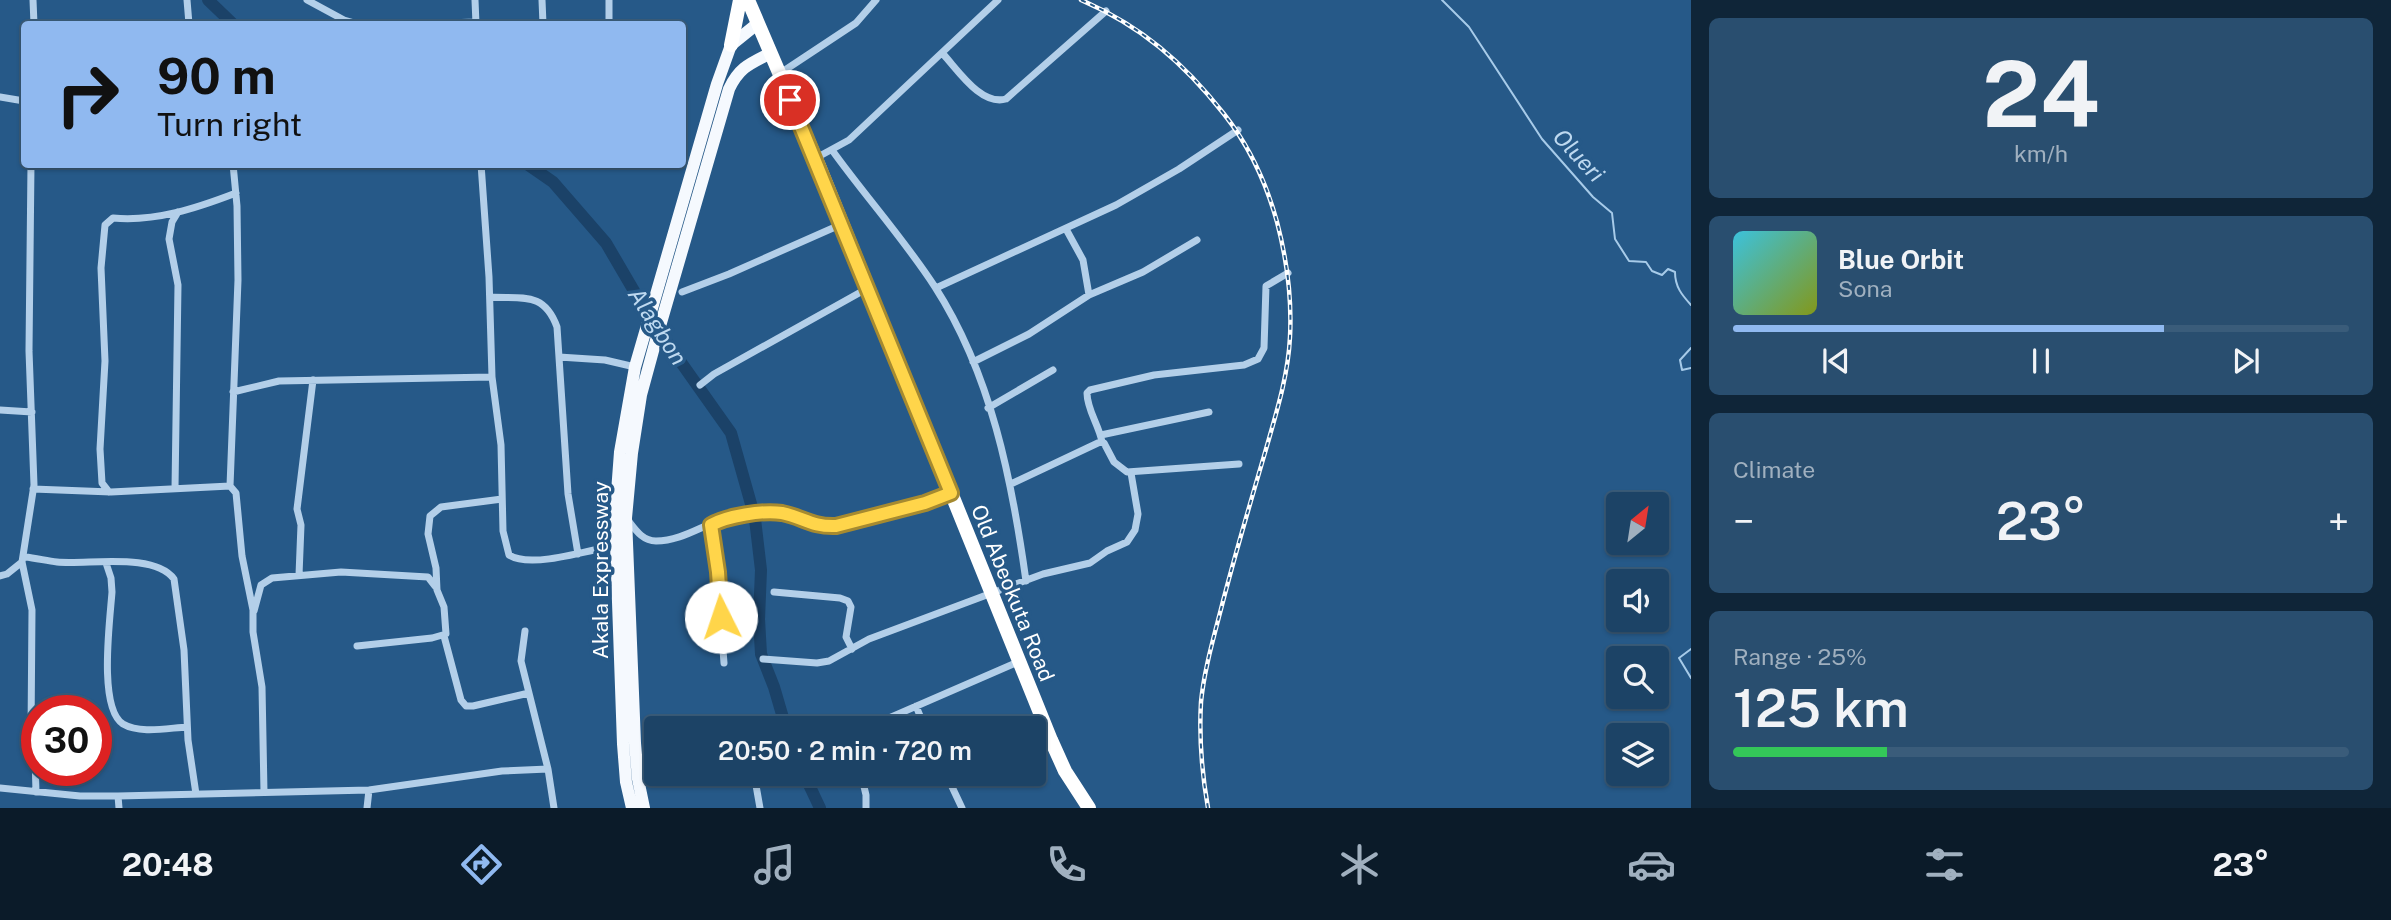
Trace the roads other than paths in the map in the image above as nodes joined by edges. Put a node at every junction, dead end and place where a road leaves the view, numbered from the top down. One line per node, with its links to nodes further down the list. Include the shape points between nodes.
1 (33, 0): 12 (street)
2 (187, 0): 13 (street)
3 (307, 0): 14 (street)
4 (475, 0): 15 (street)
5 (542, 0): 16 (street)
6 (609, 0): 17 (street)
7 (740, 0): 19 (highway)
8 (748, 0): 18 (highway, Old Abeokuta Road)
9 (876, 0): 22 (street, via 856,23)
10 (998, 0): 21 (street)
11 (1105, 11): 21 (street, via 1000,101 978,91)
12 (34, 21)
13 (189, 21)
14 (348, 21)
15 (476, 21)
16 (543, 21)
17 (609, 21)
18 (757, 24): 19 (main road); 20 (highway, Old Abeokuta Road)
19 (731, 45): 42 (main road, Akala Expressway, via 711,104)
20 (769, 54): 22 (highway, Old Abeokuta Road); 42 (main road, Akala Expressway, via 743,68 729,89)
21 (943, 54): 26 (street, via 849,140)
22 (778, 74): 27 (highway, Old Abeokuta Road)
23 (0, 97): 24 (street)
24 (21, 100)
25 (1238, 130): 34 (street, via 1116,205)
26 (832, 150): 27 (street); 38 (street)
27 (816, 158): 33 (highway, Old Abeokuta Road)
28 (30, 168): 54 (street)
29 (233, 168): 31 (street)
30 (481, 168): 41 (street)
31 (236, 192): 32 (street); 51 (street)
32 (178, 212): 59 (street, via 113,218 105,225); 62 (street, via 169,239 178,285)
33 (842, 224): 37 (highway, Old Abeokuta Road); 39 (street)
34 (1066, 229): 38 (street); 40 (street, via 1083,260)
35 (1197, 240): 40 (street, via 1143,272)
36 (1288, 272): 56 (street, via 1266,286 1264,348 1258,359 1090,390 1087,402)
37 (868, 288): 50 (street); 66 (highway, Old Abeokuta Road)
38 (936, 288): 45 (street)
39 (682, 292)
40 (1089, 295): 45 (street, via 1029,334)
41 (490, 298): 44 (street, via 530,299 548,307 557,327); 48 (street)
42 (658, 313): 43 (main road, Akala Expressway)
43 (650, 338): 46 (main road, Akala Expressway); 68 (main road, Akala Expressway)
44 (559, 357): 46 (street); 71 (street, via 568,494)
45 (973, 362): 52 (street)
46 (635, 366): 68 (main road, Akala Expressway, via 620,452)
47 (1053, 370): 52 (street)
48 (492, 377): 49 (street); 67 (street)
49 (313, 380): 51 (street, via 279,381); 74 (street, via 297,509 301,525)
50 (701, 385)
51 (233, 392): 61 (street)
52 (988, 408): 60 (street)
53 (0, 410): 54 (street)
54 (32, 412): 63 (street)
55 (1209, 412): 56 (street)
56 (1101, 439): 58 (street, via 1118,467); 60 (street)
57 (1240, 464): 58 (street)
58 (1131, 473): 76 (street, via 1138,522 1127,542 1083,566)
59 (102, 483): 64 (street); 65 (street)
60 (1011, 484): 76 (street)
61 (230, 486): 62 (street); 80 (street, via 236,494)
62 (175, 488): 65 (street)
63 (33, 489): 64 (street); 72 (street)
64 (95, 492): 65 (street)
65 (109, 492)
66 (951, 493): 69 (street, via 836,526 821,526 782,513 725,518); 79 (highway, Old Abeokuta Road)
67 (502, 499): 71 (street, via 511,557); 77 (street, via 441,507 430,516 428,534)
68 (621, 519): 69 (street, via 655,541); 70 (main road, Akala Expressway); 107 (main road, Akala Expressway, via 635,743)
69 (711, 525): 87 (street)
70 (616, 545): 71 (street); 106 (main road, Akala Expressway, via 623,744)
71 (578, 554)
72 (24, 559): 73 (street); 75 (street); 99 (street, via 32,610 31,733)
73 (106, 563): 92 (street, via 152,565 174,579 184,650); 92 (street, via 112,592 109,692 114,714 124,724 142,729)
74 (299, 575): 77 (street, via 341,572 428,577); 80 (street, via 263,582)
75 (0, 576)
76 (1026, 581): 79 (street)
77 (437, 590): 82 (street, via 445,611)
78 (774, 592): 84 (street, via 848,601 846,637)
79 (992, 594): 84 (street); 86 (highway, Old Abeokuta Road)
80 (253, 615): 100 (street, via 262,687)
81 (525, 631): 88 (street, via 521,661)
82 (444, 636): 83 (street); 88 (street, via 466,706)
83 (357, 646)
84 (852, 649): 85 (street, via 824,662)
85 (763, 659)
86 (1018, 662): 89 (street); 111 (highway, Old Abeokuta Road, via 1065,771)
87 (724, 663)
88 (529, 693): 93 (street)
89 (916, 706): 90 (street); 91 (street)
90 (893, 716)
91 (920, 716)
92 (187, 727): 101 (street)
93 (548, 769): 98 (street); 105 (street)
94 (756, 786): 108 (street)
95 (864, 786): 109 (street)
96 (952, 786): 110 (street)
97 (0, 788): 99 (street)
98 (369, 790): 100 (street); 104 (street)
99 (36, 792): 102 (street)
100 (264, 792): 101 (street)
101 (196, 794): 102 (street)
102 (118, 796): 103 (street)
103 (119, 808)
104 (367, 808)
105 (554, 808)
106 (632, 808)
107 (644, 808)
108 (760, 808)
109 (866, 808)
110 (962, 808)
111 (1089, 808)

